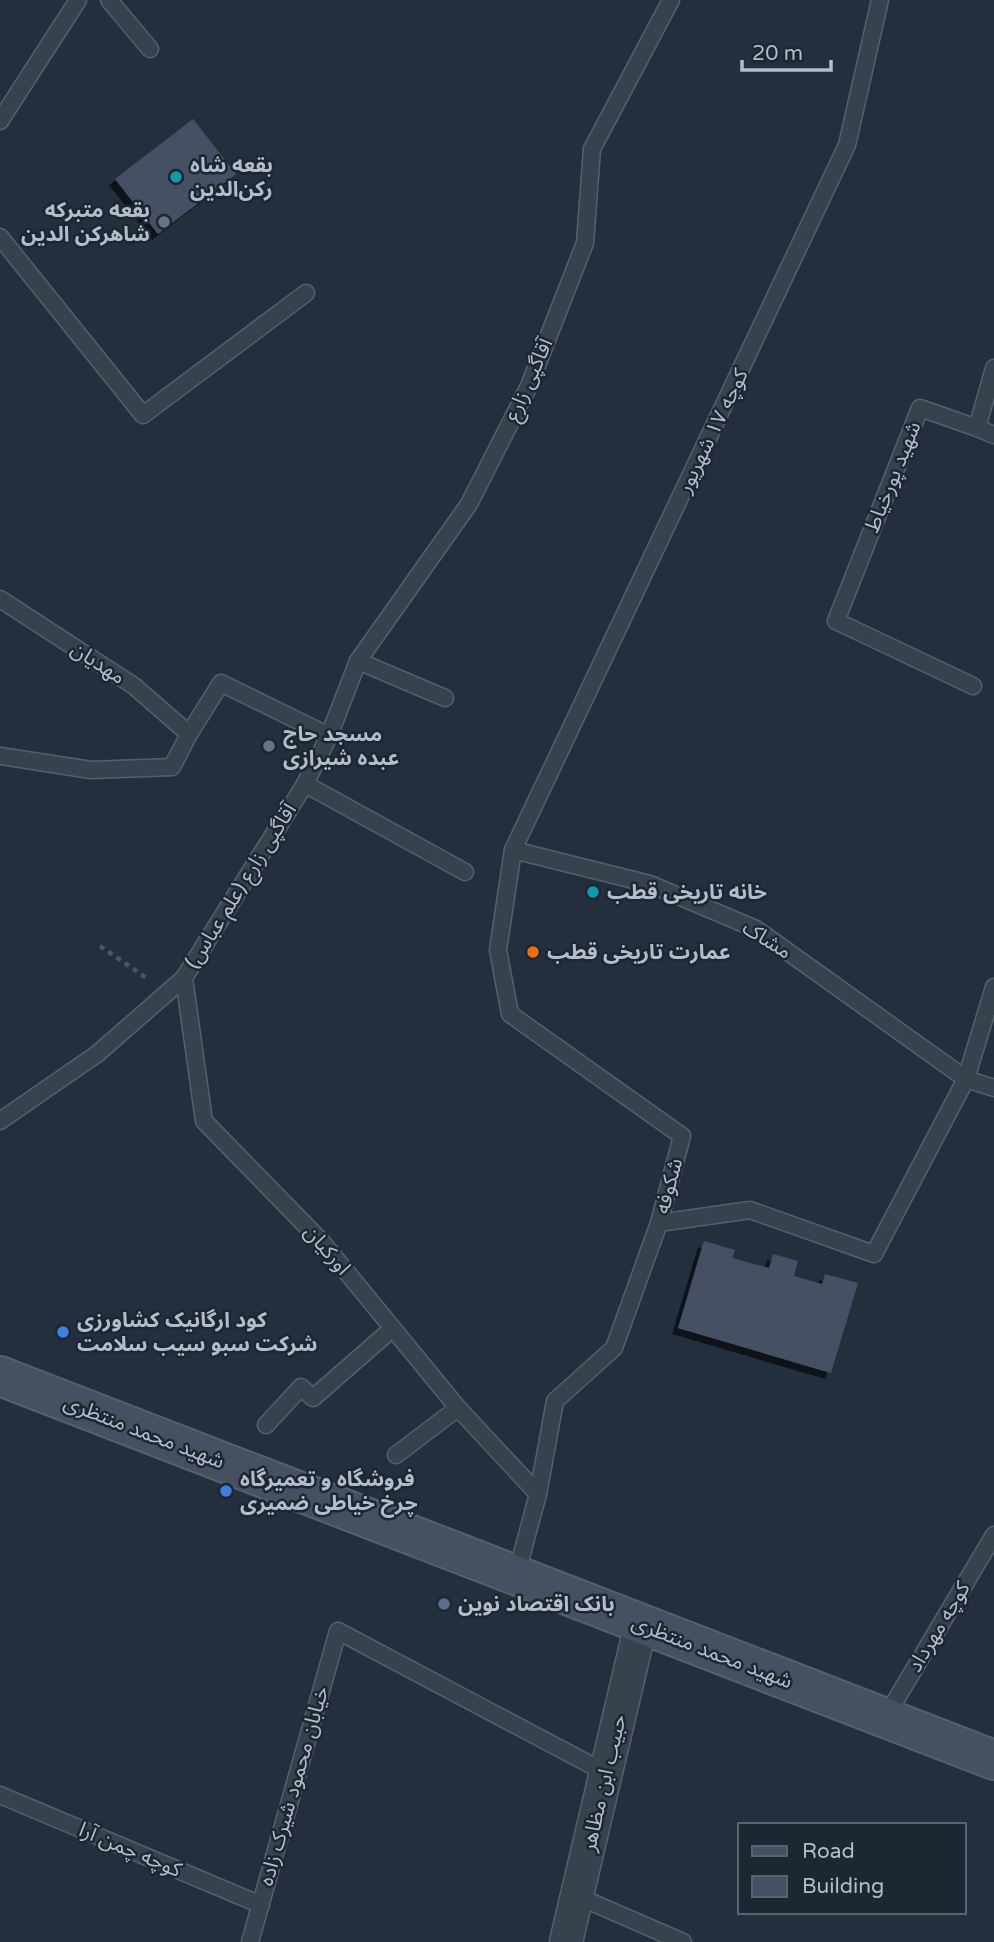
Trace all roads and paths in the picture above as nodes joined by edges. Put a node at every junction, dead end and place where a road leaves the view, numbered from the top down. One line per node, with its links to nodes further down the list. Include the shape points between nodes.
1 (78, 0): 6 (lane)
2 (109, 0): 5 (lane)
3 (671, 0): 13 (lane, آقاگپی زارع, via 592,149 585,243 529,386 469,504)
4 (880, 0): 20 (lane, کوچه ۱۷ شهریور, via 847,145)
5 (150, 50)
6 (0, 121)
7 (0, 237): 8 (lane, via 143,415)
8 (306, 293)
9 (994, 368): 10 (lane)
10 (977, 428): 11 (lane); 14 (lane, شهید پورخیاط, via 920,408 836,621)
11 (994, 435)
12 (0, 599): 16 (lane, مهدیان, via 134,686)
13 (358, 661): 15 (lane); 17 (lane, آقاگپی زارع)
14 (972, 686)
15 (445, 698)
16 (189, 734): 17 (lane, via 221,683); 18 (lane, via 172,767 91,770)
17 (329, 736): 19 (lane, آقاگپی زارع (علم عباس))
18 (0, 756)
19 (305, 784): 21 (lane); 23 (lane, آقاگپی زارع (علم عباس))
20 (513, 850): 26 (lane, مشاک, via 649,884 755,929); 29 (lane, شکوفه, via 498,950 510,1014 682,1136)
21 (465, 872)
22 (100, 946): 25 (path)
23 (184, 978): 25 (lane, آقاگپی زارع (علم عباس)); 30 (lane, اورکیان, via 204,1121 322,1242)
24 (994, 986): 26 (lane)
25 (168, 992): 28 (lane, آقاگپی زارع (علم عباس), via 97,1054)
26 (966, 1079): 27 (lane, مشاک); 29 (lane, via 874,1254 750,1210)
27 (994, 1088)
28 (0, 1122)
29 (659, 1223): 35 (lane, شکوفه, via 614,1348 555,1401)
30 (392, 1329): 32 (lane, اورکیان); 33 (lane, via 313,1398 301,1387)
31 (0, 1376): 37 (main road, شهید محمد منتظری)
32 (458, 1408): 34 (lane); 35 (lane, اورکیان)
33 (266, 1426)
34 (396, 1455)
35 (538, 1494): 37 (lane, شکوفه)
36 (994, 1535): 39 (lane, کوچه مهرداد)
37 (516, 1576): 38 (main road, شهید محمد منتظری)
38 (641, 1624): 39 (main road, شهید محمد منتظری); 41 (street, حبیب ابن مظاهر)
39 (885, 1718): 40 (main road, شهید محمد منتظری)
40 (994, 1760)
41 (606, 1773): 43 (street, حبیب ابن مظاهر); 44 (lane, خیابان محمود شیرک زاده, via 338,1631)
42 (0, 1795): 44 (lane, کوچه چمن آرا)
43 (578, 1896): 46 (street, حبیب ابن مظاهر); 47 (lane)
44 (261, 1905): 45 (lane, خیابان محمود شیرک زاده)
45 (250, 1942)
46 (566, 1942)
47 (683, 1942)

